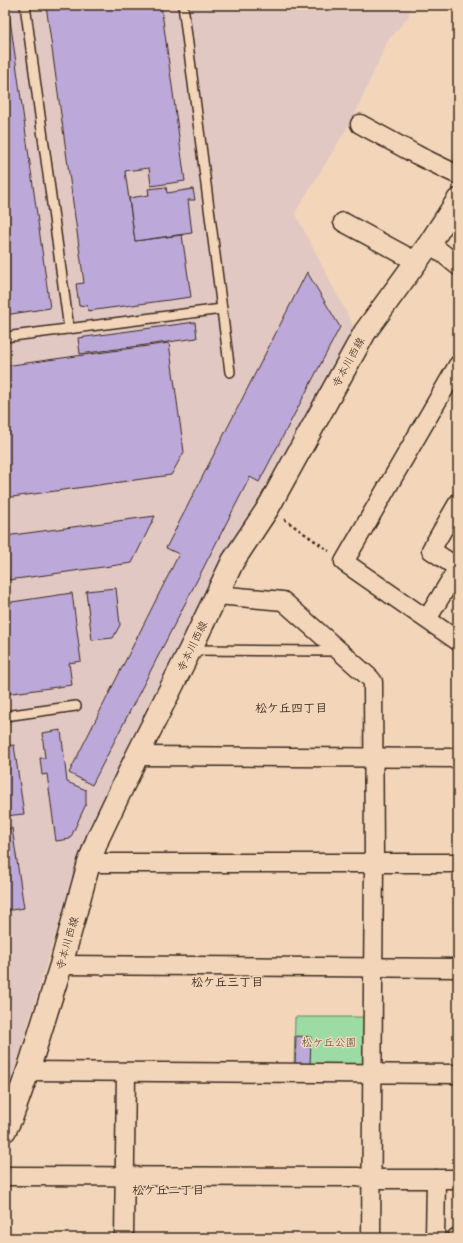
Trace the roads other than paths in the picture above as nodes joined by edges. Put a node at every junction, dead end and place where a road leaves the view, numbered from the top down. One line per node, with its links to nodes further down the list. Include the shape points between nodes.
1 (25, 5): 11 (lane)
2 (183, 5): 10 (lane)
3 (360, 124): 4 (street)
4 (458, 174)
5 (455, 213): 7 (main road, 寺本川西線)
6 (343, 222): 8 (street)
7 (430, 243): 8 (main road, 寺本川西線); 9 (street)
8 (417, 262): 17 (main road, 寺本川西線, via 365,332 268,508 233,561)
9 (458, 266)
10 (222, 309): 11 (lane); 14 (lane)
11 (69, 329): 12 (lane)
12 (5, 337)
13 (458, 365): 15 (street)
14 (230, 372)
15 (451, 389): 18 (street, via 344,562)
16 (458, 503): 18 (street, via 431,550 458,568)
17 (217, 595): 20 (main road, 寺本川西線); 21 (street, via 283,601)
18 (427, 619): 19 (street)
19 (458, 640)
20 (190, 650): 21 (lane); 24 (main road, 寺本川西線)
21 (338, 651): 25 (street, via 373,682)
22 (76, 706): 23 (lane)
23 (5, 716)
24 (137, 756): 25 (street); 28 (main road, 寺本川西線, via 98,838)
25 (374, 757): 26 (street); 27 (street)
26 (458, 758)
27 (374, 862): 28 (street); 29 (street); 31 (street)
28 (89, 863): 30 (main road, 寺本川西線)
29 (458, 863)
30 (61, 965): 31 (street); 33 (main road, 寺本川西線)
31 (373, 968): 32 (street); 35 (street)
32 (458, 968)
33 (28, 1071): 34 (street); 37 (main road, 寺本川西線)
34 (126, 1072): 35 (street); 39 (street)
35 (372, 1073): 36 (street); 40 (street)
36 (458, 1074)
37 (8, 1116)
38 (5, 1176): 39 (street)
39 (124, 1176): 40 (street); 43 (street)
40 (371, 1179): 41 (street); 44 (street)
41 (436, 1179): 42 (street); 45 (street)
42 (458, 1179)
43 (124, 1238)
44 (371, 1238)
45 (435, 1238)

